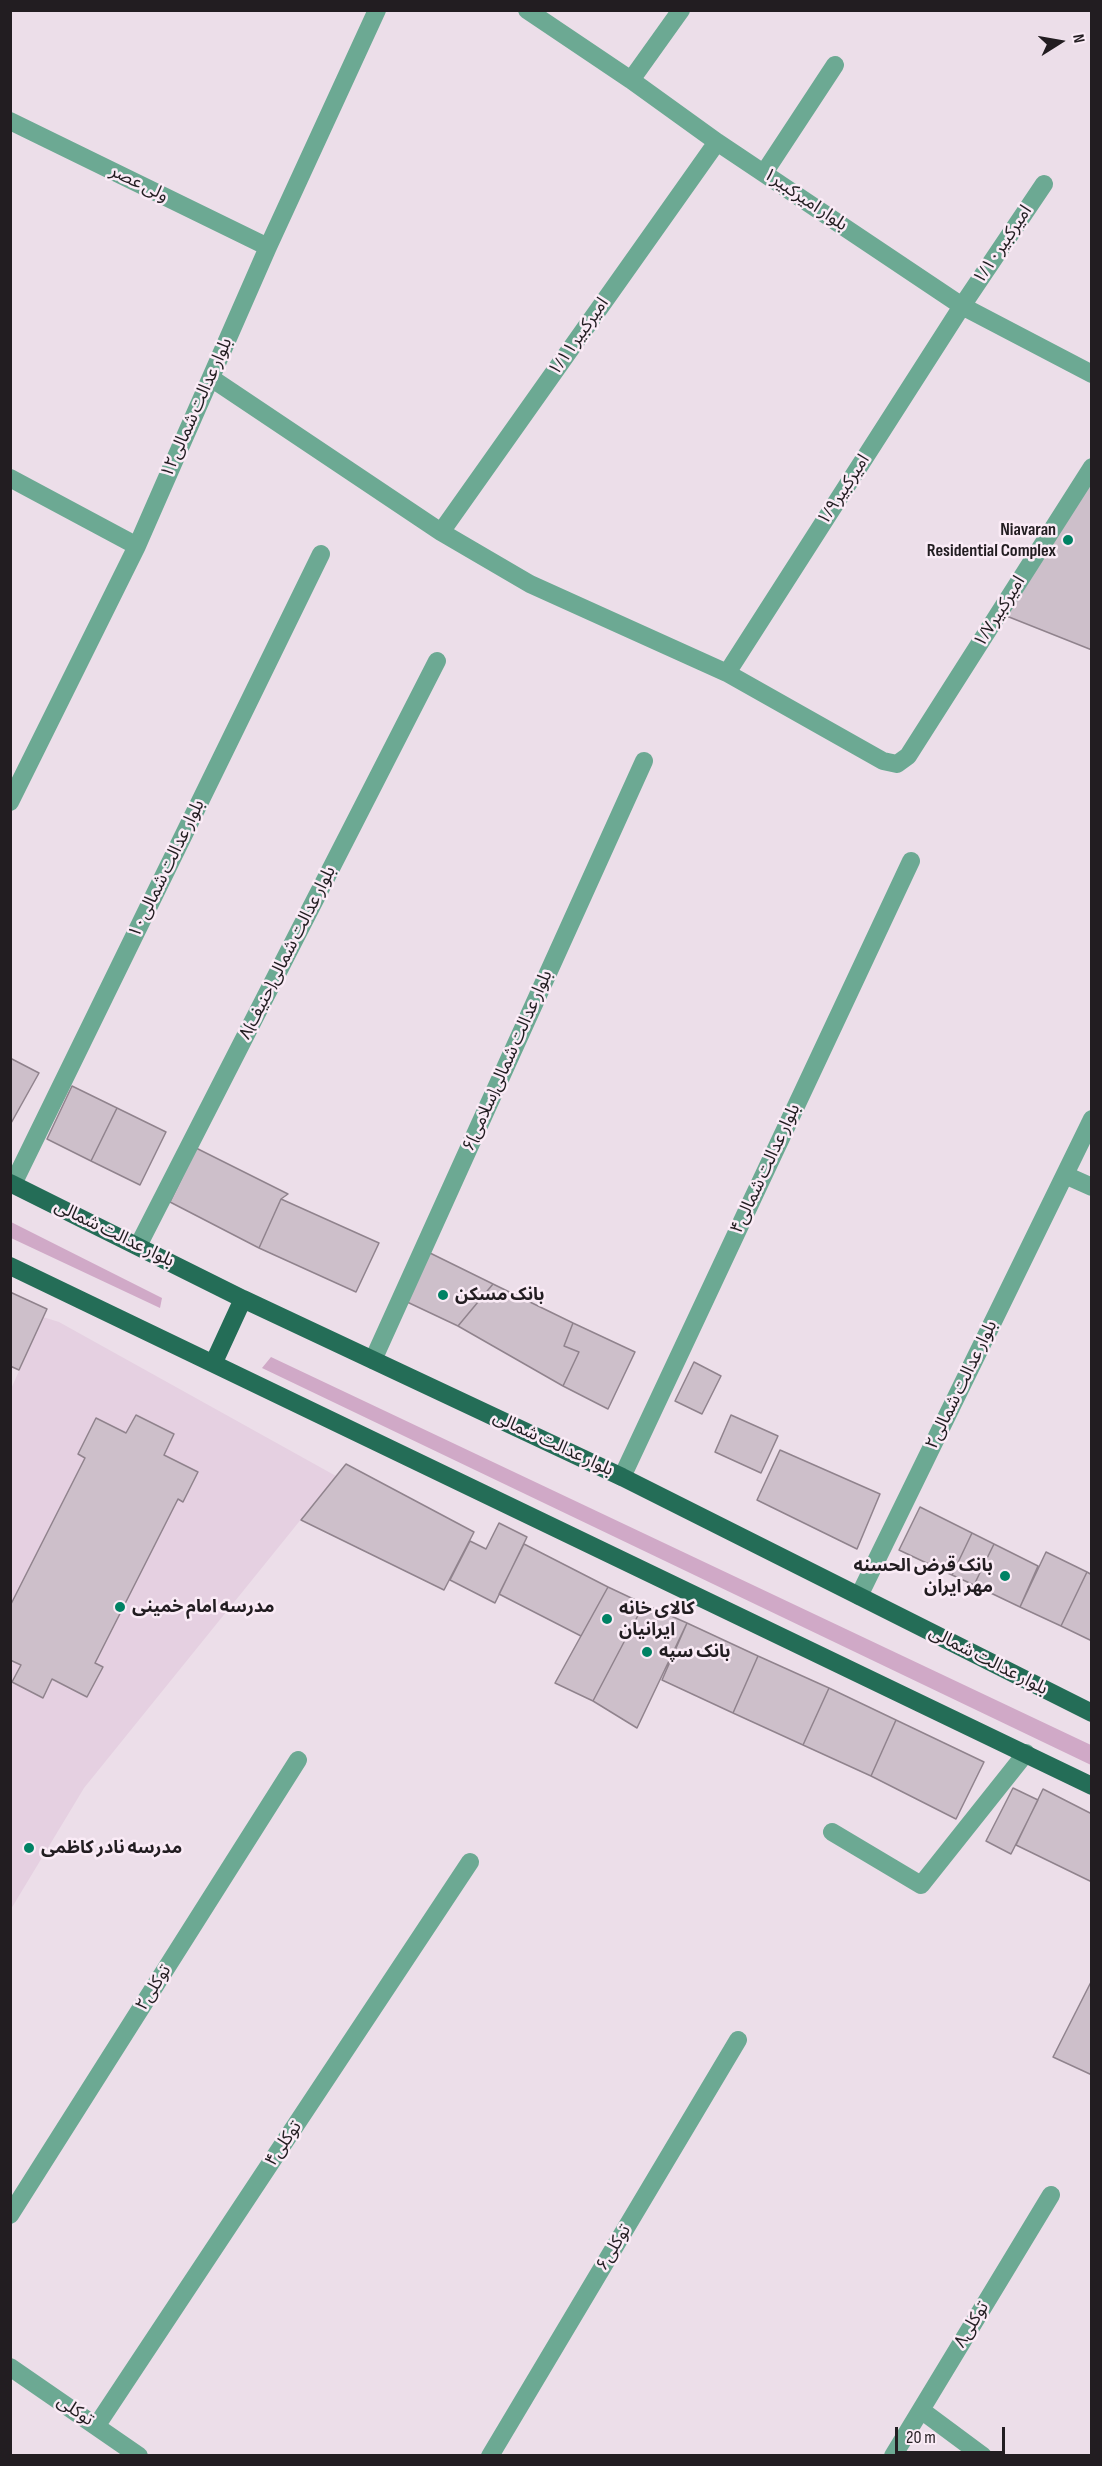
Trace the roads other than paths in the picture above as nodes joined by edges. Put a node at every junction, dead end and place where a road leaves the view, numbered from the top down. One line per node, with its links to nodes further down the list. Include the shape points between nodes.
1 (377, 10): 10 (street, بلوار عدالت شمالی۱۲)
2 (527, 10): 5 (street, بلوار امیرکبیر۱)
3 (681, 10): 5 (street)
4 (835, 64): 8 (street)
5 (631, 80): 7 (street, بلوار امیرکبیر۱)
6 (10, 121): 10 (street, ولی عصر)
7 (717, 142): 8 (street, بلوار امیرکبیر۱); 16 (street, امیرکبیر۱/۱۱)
8 (764, 173): 11 (street, بلوار امیرکبیر۱)
9 (1044, 184): 11 (street, امیرکبیر۱/۱۰)
10 (268, 247): 13 (street, بلوار عدالت شمالی۱۲)
11 (962, 306): 12 (street, بلوار امیرکبیر۱); 20 (street, امیرکبیر۱/۹)
12 (1092, 374)
13 (211, 378): 16 (street); 17 (street, بلوار عدالت شمالی۱۲)
14 (1092, 467): 20 (street, امیرکبیر۱/۷, via 908,756 897,764 883,761)
15 (13, 485): 17 (street)
16 (441, 532): 20 (street, via 530,584)
17 (137, 546): 22 (street, بلوار عدالت شمالی۱۲)
18 (321, 554): 26 (street, بلوار عدالت شمالی۱۰)
19 (437, 661): 28 (street, ۸بلوار عدالت شمالی(حنیف))
20 (727, 673)
21 (644, 761): 31 (street, ۶بلوار عدالت شمالی(سلامی))
22 (10, 802)
23 (911, 861): 33 (street, بلوار عدالت شمالی۴)
24 (1092, 1119): 25 (street, بلوار عدالت شمالی۲)
25 (1065, 1175): 27 (street); 34 (street, بلوار عدالت شمالی۲)
26 (12, 1184): 28 (main road, بلوار عدالت شمالی)
27 (1092, 1187)
28 (138, 1246): 30 (main road, بلوار عدالت شمالی)
29 (10, 1266): 32 (main road)
30 (243, 1299): 31 (main road, بلوار عدالت شمالی); 32 (main road)
31 (373, 1360): 33 (main road, بلوار عدالت شمالی)
32 (214, 1362): 36 (main road)
33 (622, 1477): 34 (main road, بلوار عدالت شمالی)
34 (859, 1596): 35 (main road, بلوار عدالت شمالی)
35 (1092, 1713)
36 (1026, 1753): 38 (main road); 39 (street, via 921,1885)
37 (298, 1760): 43 (street, توکلی۲)
38 (1092, 1786)
39 (832, 1833)
40 (470, 1863): 46 (street, توکلی۴)
41 (738, 2040): 48 (street, توکلی۶)
42 (1051, 2195): 45 (street, توکلی۸)
43 (10, 2216)
44 (10, 2367): 46 (street, توکلی)
45 (921, 2410): 49 (street, توکلی۸); 50 (street)
46 (97, 2425): 47 (street, توکلی)
47 (139, 2456)
48 (490, 2456)
49 (893, 2456)
50 (983, 2456)

